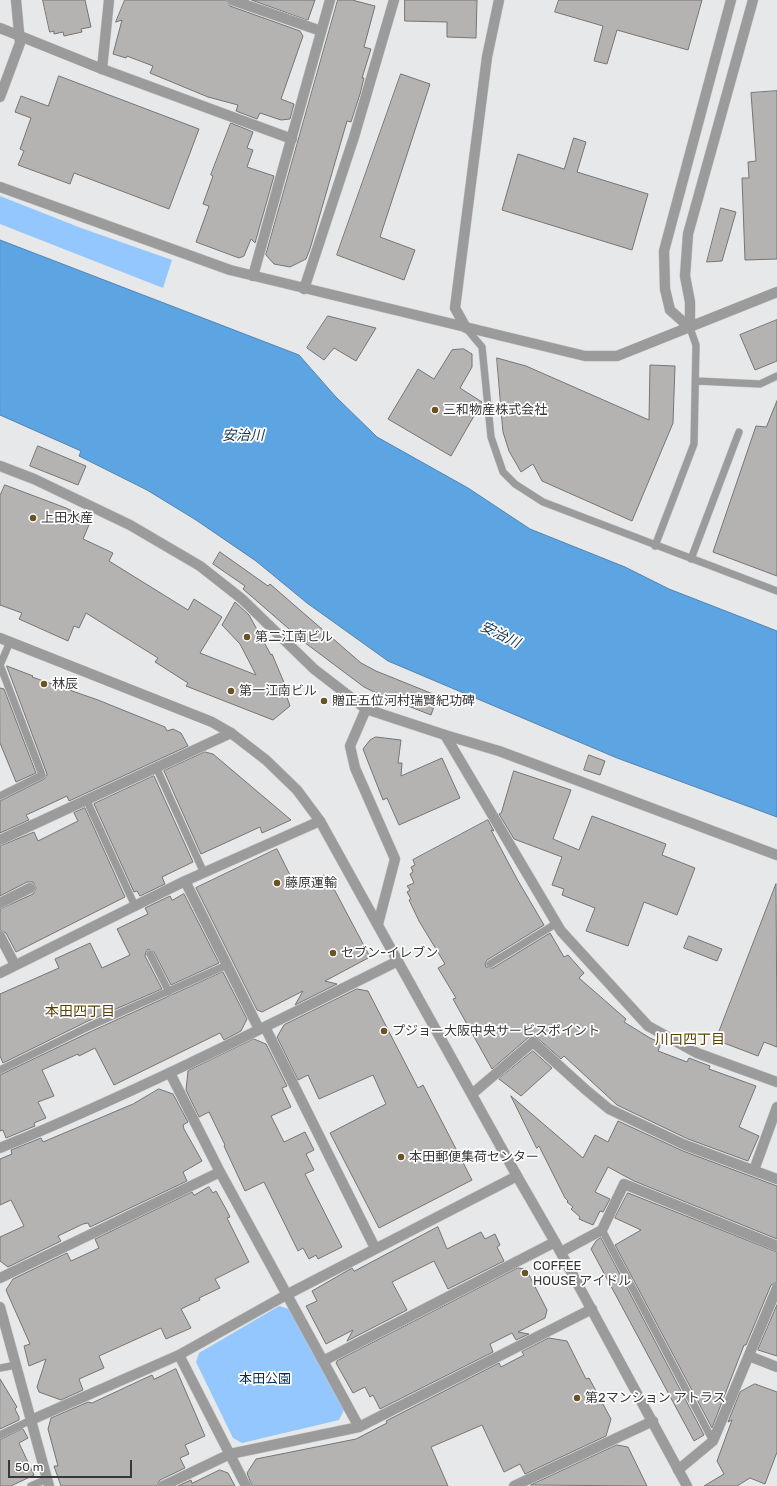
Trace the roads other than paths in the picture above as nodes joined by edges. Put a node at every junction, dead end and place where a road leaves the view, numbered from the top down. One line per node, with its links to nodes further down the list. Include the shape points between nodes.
1 (16, 0): 11 (street)
2 (108, 0): 12 (street)
3 (232, 0): 10 (street)
4 (330, 0): 10 (street)
5 (394, 0): 17 (street, via 354,137)
6 (499, 0): 19 (street, via 487,57 455,308)
7 (732, 0): 20 (street, via 664,251 665,289 670,310)
8 (753, 0): 20 (street, via 688,234 685,276 690,302)
9 (0, 28): 11 (street)
10 (321, 31): 14 (street)
11 (20, 36): 12 (street); 13 (street, via 20,43)
12 (102, 69): 14 (street)
13 (0, 97)
14 (292, 139): 16 (street)
15 (0, 187): 16 (street)
16 (253, 276): 17 (street)
17 (304, 289): 19 (street)
18 (777, 292): 20 (street)
19 (466, 328): 20 (street, via 585,356 599,357 617,356); 25 (lane, via 482,347 491,437 503,472 515,484 543,502)
20 (690, 328): 22 (lane, via 696,346)
21 (777, 376): 22 (lane, via 760,384)
22 (697, 381): 25 (lane, via 694,444)
23 (739, 432): 26 (lane)
24 (0, 466): 29 (street, via 34,479 124,522 200,566 242,600 314,669)
25 (656, 546): 26 (lane)
26 (692, 559): 27 (lane)
27 (777, 591)
28 (5, 640): 30 (street, via 197,716); 33 (lane, via 0,665 42,775)
29 (366, 709): 31 (street); 44 (street, via 350,746 355,768 395,860)
30 (231, 733): 32 (street); 35 (street, via 282,774)
31 (445, 735): 37 (street, via 499,751); 43 (street)
32 (156, 767): 34 (street); 38 (lane)
33 (0, 796)
34 (86, 799): 36 (street); 42 (lane)
35 (320, 821): 38 (street); 44 (street)
36 (0, 840)
37 (777, 855)
38 (204, 872): 39 (street)
39 (185, 881): 42 (street); 49 (street)
40 (30, 888): 41 (street)
41 (0, 903)
42 (135, 906): 50 (street)
43 (557, 923): 48 (lane); 56 (street, via 561,931 648,1026 697,1053)
44 (378, 924): 47 (street)
45 (0, 936): 50 (street)
46 (150, 954): 52 (lane)
47 (398, 961): 53 (street); 57 (street)
48 (490, 964)
49 (227, 965): 52 (lane); 53 (street)
50 (15, 966): 51 (street)
51 (0, 973)
52 (169, 992): 54 (lane, via 90,1026)
53 (262, 1028): 55 (street); 67 (street)
54 (0, 1070)
55 (170, 1072): 59 (street, via 66,1121); 61 (street)
56 (777, 1082)
57 (472, 1094): 60 (street, via 534,1042 609,1109 685,1145); 62 (street)
58 (777, 1107): 60 (street)
59 (0, 1148)
60 (754, 1170): 63 (street)
61 (220, 1172): 69 (street); 71 (street)
62 (517, 1176): 65 (street); 67 (street)
63 (777, 1179)
64 (602, 1230): 66 (street, via 624,1184); 68 (street); 84 (lane)
65 (555, 1242): 68 (street); 76 (street)
66 (777, 1246)
67 (375, 1248): 71 (street)
68 (561, 1252): 73 (street)
69 (0, 1278)
70 (777, 1288): 75 (street)
71 (288, 1294): 74 (street); 76 (street)
72 (0, 1307): 77 (street)
73 (592, 1309): 81 (street); 82 (street)
74 (179, 1355): 80 (street); 85 (street)
75 (749, 1356): 78 (street); 84 (street)
76 (323, 1361): 82 (street)
77 (16, 1364): 79 (lane); 80 (street)
78 (777, 1366)
79 (0, 1368)
80 (30, 1420): 83 (lane); 87 (street)
81 (653, 1421): 86 (street); 91 (street)
82 (359, 1427): 85 (street)
83 (0, 1435)
84 (713, 1441): 86 (street)
85 (230, 1454): 89 (street); 90 (street)
86 (678, 1470): 92 (street)
87 (48, 1482): 88 (lane)
88 (31, 1486)
89 (163, 1486)
90 (246, 1486)
91 (514, 1486)
92 (687, 1486)

